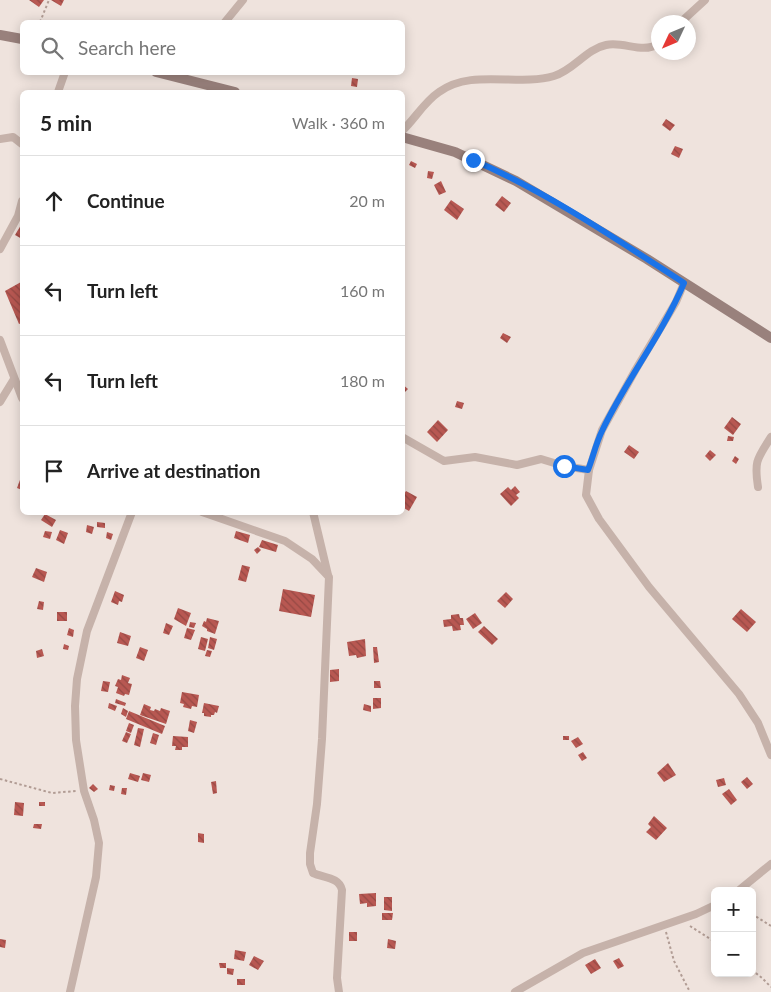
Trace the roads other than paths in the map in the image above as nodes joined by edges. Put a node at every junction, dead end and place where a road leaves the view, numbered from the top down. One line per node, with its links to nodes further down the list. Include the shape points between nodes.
1 (243, 0): 4 (street)
2 (705, 0): 3 (street)
3 (689, 15)
4 (227, 20)
5 (0, 35): 6 (street)
6 (20, 40)
7 (651, 47): 12 (street, via 601,46 566,71 544,78 479,80 452,85 436,94)
8 (64, 75): 10 (street)
9 (187, 76): 11 (street)
10 (59, 90)
11 (229, 90)
12 (405, 133)
13 (405, 137): 18 (street, via 455,152 516,180)
14 (0, 139): 15 (street, via 13,137)
15 (20, 142)
16 (20, 208): 17 (street)
17 (0, 250)
18 (684, 283): 19 (street); 26 (street, via 602,430)
19 (771, 338)
20 (0, 340): 21 (street)
21 (14, 379): 22 (street); 23 (street)
22 (20, 393)
23 (0, 402)
24 (771, 437): 27 (street, via 757,459)
25 (405, 439): 26 (street, via 444,462 475,456 517,465 541,459)
26 (588, 470): 32 (street, via 586,495 599,518 649,587 739,694 758,723)
27 (758, 488)
28 (131, 515): 36 (street, via 87,630 79,670 76,740 84,791 98,834 98,857)
29 (211, 515): 31 (street, via 285,541)
30 (315, 515): 31 (street)
31 (329, 577): 37 (street, via 322,739 310,864 313,873 336,881 342,890 337,971)
32 (771, 755)
33 (771, 864): 34 (street)
34 (743, 887)
35 (711, 907): 38 (street, via 583,953)
36 (70, 992)
37 (339, 992)
38 (515, 992)

